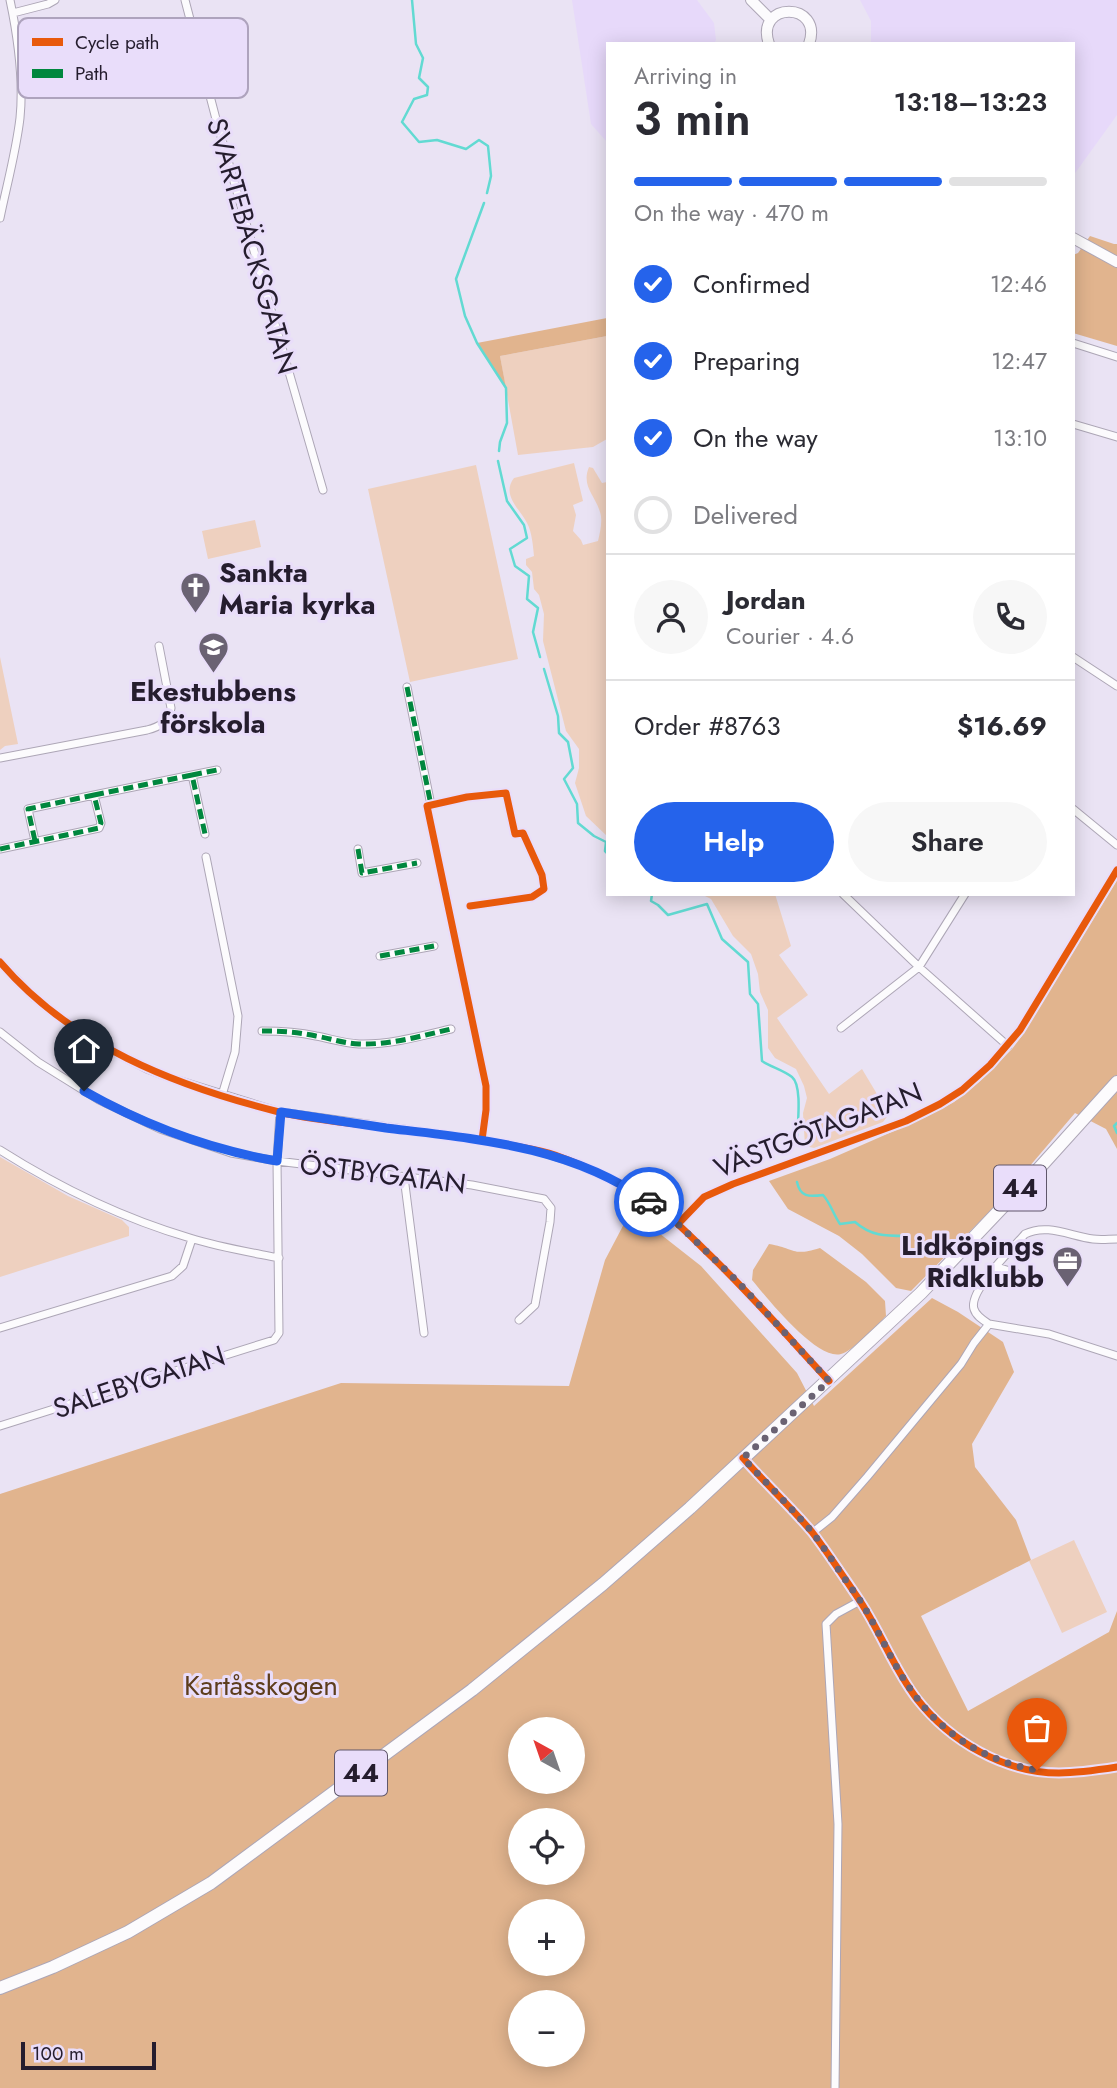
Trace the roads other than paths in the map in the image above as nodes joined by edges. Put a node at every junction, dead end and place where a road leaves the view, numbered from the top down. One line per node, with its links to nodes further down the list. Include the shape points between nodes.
1 (10, 0): 5 (street)
2 (55, 0): 5 (street)
3 (185, 0): 6 (street, SVARTEBÄCKSGATAN)
4 (751, 0): 7 (main road)
5 (13, 13): 10 (street)
6 (190, 18)
7 (771, 20): 8 (main road); 9 (main road, via 784,11 800,14 809,24)
8 (768, 42)
9 (812, 42)
10 (18, 52)
11 (22, 98): 13 (street)
12 (210, 98): 20 (street, SVARTEBÄCKSGATAN)
13 (0, 218)
14 (1075, 239): 15 (main road)
15 (1117, 262)
16 (1075, 344): 17 (street)
17 (1117, 357)
18 (1075, 425): 19 (street)
19 (1117, 437)
20 (323, 491)
21 (159, 646): 25 (street, via 171,708 162,724)
22 (1075, 658): 23 (street)
23 (1117, 686)
24 (407, 687): 29 (street)
25 (0, 758)
26 (217, 770): 27 (street)
27 (192, 775): 28 (street); 31 (street)
28 (94, 795): 32 (street, via 99,828); 32 (street, via 27,808)
29 (430, 809): 41 (street, via 459,798 506,793 514,834 523,833 542,875 544,889 532,897); 54 (street, via 485,1086)
30 (1075, 810): 33 (street)
31 (205, 834)
32 (35, 841): 34 (street)
33 (1117, 845)
34 (0, 849)
35 (358, 849): 37 (street, via 362,873)
36 (205, 856): 52 (street, via 238,1016 235,1052)
37 (417, 863)
38 (1117, 870): 50 (street, VÄSTGÖTAGATAN)
39 (845, 896): 45 (street)
40 (964, 896): 45 (street)
41 (470, 906)
42 (434, 946): 43 (street)
43 (380, 956)
44 (0, 962): 52 (street, via 35,998 106,1048 147,1069)
45 (919, 967): 46 (street); 50 (street)
46 (841, 1028)
47 (451, 1029): 48 (street, via 360,1044)
48 (262, 1031)
49 (0, 1032): 56 (street, ÖSTBYGATAN, via 69,1082 160,1129 231,1153)
50 (1008, 1046): 58 (street, VÄSTGÖTAGATAN, via 962,1090 924,1113 704,1197)
51 (1117, 1082): 69 (main road, 44, via 921,1293)
52 (222, 1095): 53 (street)
53 (281, 1112): 54 (street); 56 (street)
54 (482, 1140): 58 (street, via 554,1155 586,1168 644,1198)
55 (0, 1150): 59 (street, via 114,1212)
56 (277, 1161): 57 (street, ÖSTBYGATAN); 61 (street)
57 (404, 1177): 64 (street, ÖSTBYGATAN, via 544,1199 551,1208 551,1222 535,1306); 67 (street)
58 (678, 1224): 69 (street)
59 (192, 1239): 61 (street); 66 (street, via 183,1266 172,1276)
60 (1117, 1239): 62 (street, via 1095,1240 1035,1229 1025,1234)
61 (279, 1258): 70 (street, SALEBYGATAN, via 274,1340)
62 (997, 1267): 63 (street); 65 (street, via 972,1300 978,1316)
63 (1016, 1273)
64 (519, 1320)
65 (989, 1324): 68 (street, via 1049,1334); 72 (street, via 875,1467)
66 (0, 1328)
67 (424, 1333)
68 (1117, 1356)
69 (829, 1381): 71 (main road, 44)
70 (0, 1426)
71 (743, 1458): 72 (street); 75 (main road, 44, via 603,1584 472,1690 211,1883 128,1932)
72 (812, 1533): 73 (street)
73 (860, 1601): 74 (street, via 916,1698 964,1743 1018,1767 1056,1773); 76 (street, via 826,1624 838,1824)
74 (1117, 1767)
75 (0, 1988)
76 (835, 2088)

